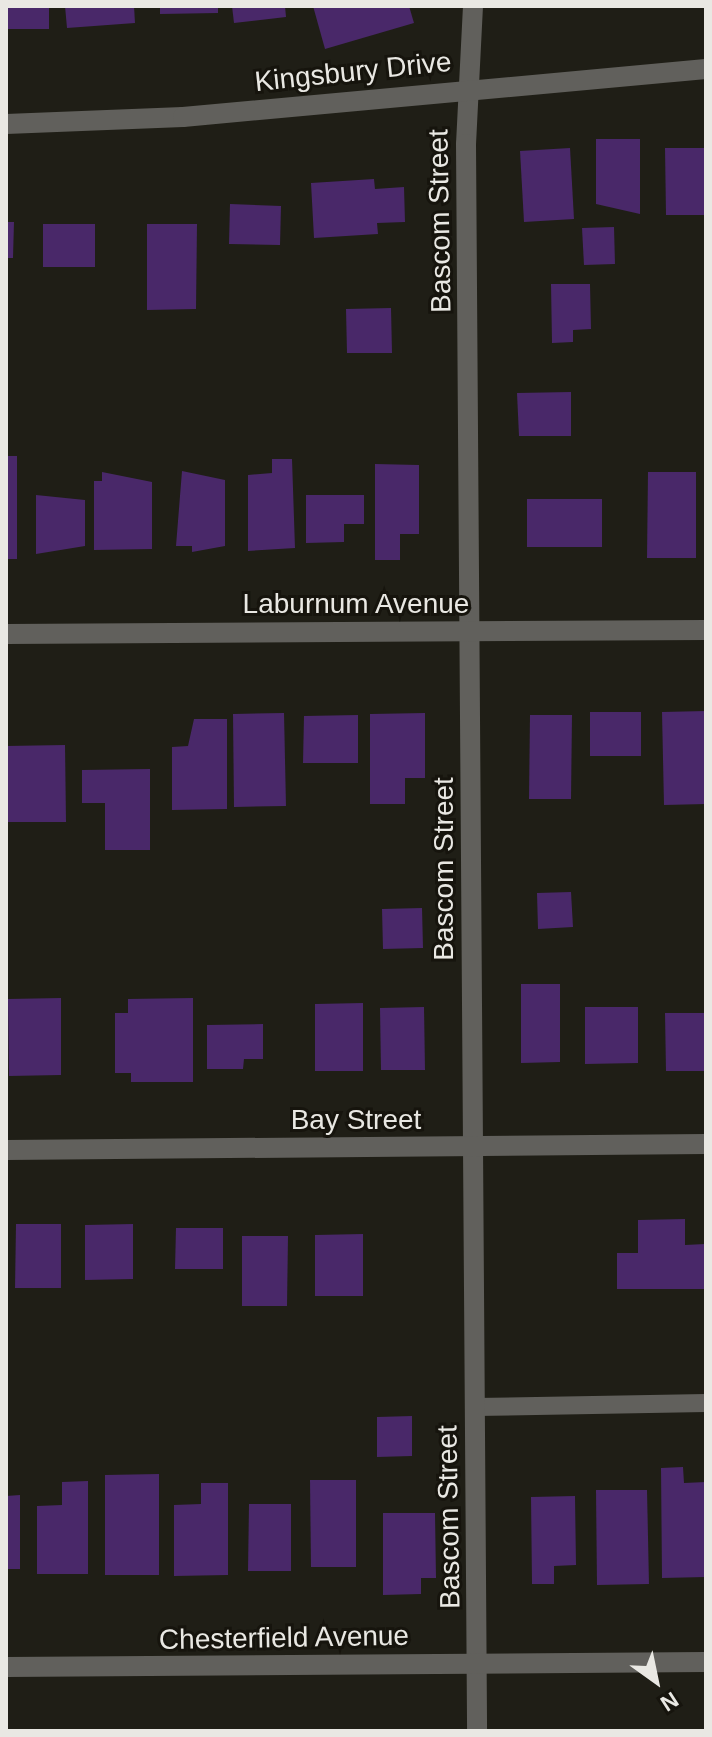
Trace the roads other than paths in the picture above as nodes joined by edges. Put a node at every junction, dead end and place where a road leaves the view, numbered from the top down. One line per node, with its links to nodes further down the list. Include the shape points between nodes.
1 (473, 6): 3 (street, Bascom Street)
2 (706, 69): 3 (street, Kingsbury Drive)
3 (468, 88): 4 (street, Kingsbury Drive, via 183,117); 6 (street, Bascom Street)
4 (6, 124)
5 (706, 630): 6 (street, Laburnum Avenue)
6 (471, 631): 7 (street, Laburnum Avenue); 9 (street, Bascom Street)
7 (6, 634)
8 (706, 1144): 9 (street, Bay Street)
9 (473, 1147): 10 (street, Bay Street); 12 (street, Bascom Street)
10 (6, 1150)
11 (706, 1403): 12 (lane)
12 (475, 1407): 14 (street, Bascom Street)
13 (706, 1662): 14 (street, Chesterfield Avenue)
14 (479, 1663): 15 (street, Chesterfield Avenue); 16 (street, Bascom Street)
15 (6, 1667)
16 (477, 1731)

